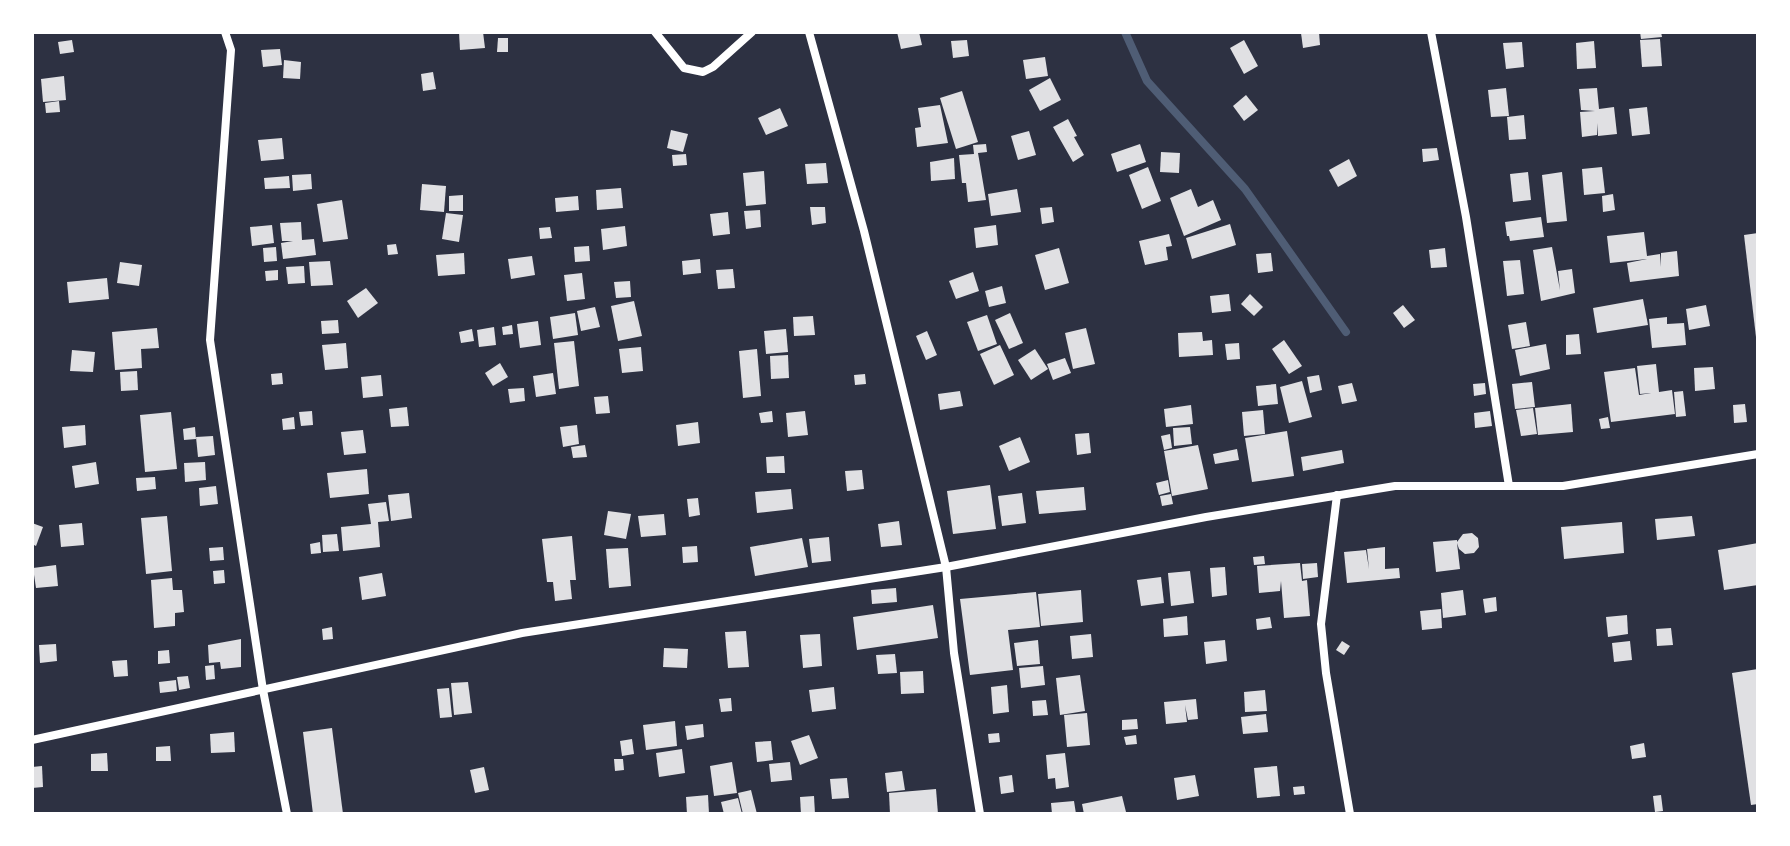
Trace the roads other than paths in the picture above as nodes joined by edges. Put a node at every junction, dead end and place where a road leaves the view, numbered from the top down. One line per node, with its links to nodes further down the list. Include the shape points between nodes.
1 (225, 32): 10 (street, via 231,50 210,340)
2 (655, 32): 3 (street, via 684,68 703,72)
3 (752, 32)
4 (809, 32): 9 (street)
5 (1431, 32): 7 (street)
6 (1758, 454): 7 (street, via 1563,486)
7 (1509, 486): 8 (street, via 1395,486)
8 (1337, 495): 9 (street); 14 (street, via 1321,624)
9 (946, 567): 10 (street, via 522,633); 13 (street)
10 (263, 690): 11 (street); 12 (street)
11 (32, 740)
12 (287, 814)
13 (980, 814)
14 (1350, 814)

